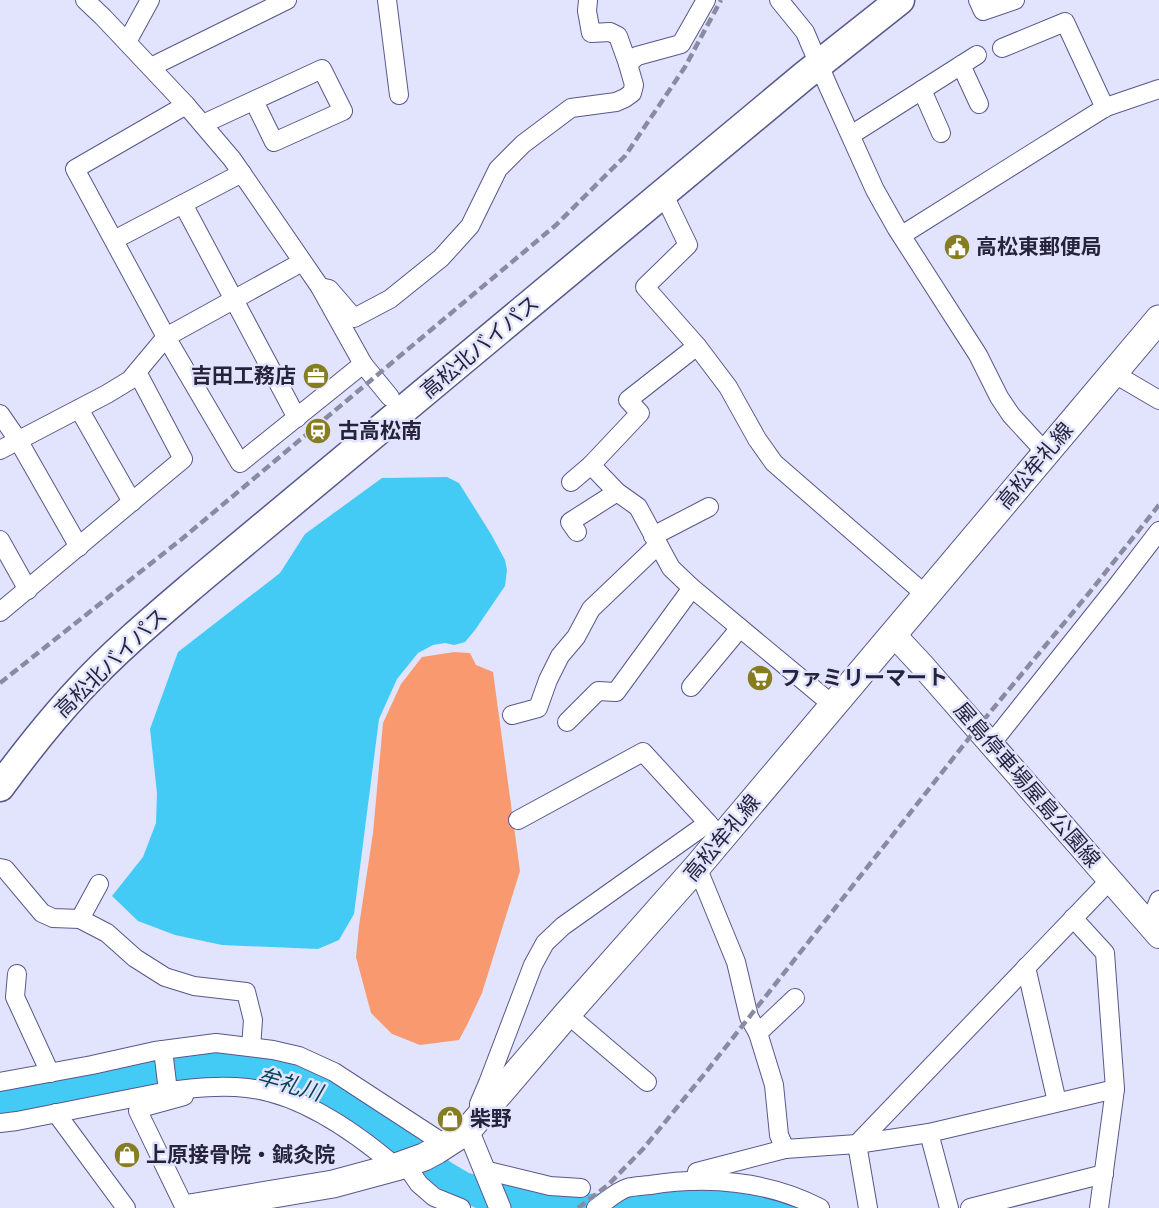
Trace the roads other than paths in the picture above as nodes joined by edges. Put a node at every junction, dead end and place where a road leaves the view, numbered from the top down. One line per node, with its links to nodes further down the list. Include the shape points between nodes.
1 (85, 0): 13 (street)
2 (150, 0): 13 (street)
3 (287, 0): 19 (street)
4 (387, 0): 22 (street)
5 (588, 0): 17 (street, via 591,33 610,32 618,36)
6 (706, 0): 17 (street, via 681,44 637,56)
7 (779, 0): 14 (street)
8 (790, 0): 14 (street, via 805,23)
9 (870, 0): 14 (highway, 高松北バイパス)
10 (900, 0): 14 (highway, 高松北バイパス)
11 (978, 0): 12 (street, via 983,11)
12 (1015, 0)
13 (127, 42): 19 (street)
14 (812, 48): 29 (street); 31 (highway, 高松北バイパス); 44 (highway, 高松北バイパス)
15 (1002, 48): 26 (street, via 1065,22)
16 (977, 55): 18 (street)
17 (628, 64): 36 (street, via 632,93 616,102 571,108 523,144 498,169 470,226 441,258 390,299 354,318 329,289)
18 (962, 65): 21 (street); 24 (street)
19 (151, 67): 25 (street)
20 (1159, 89): 26 (street)
21 (922, 90): 28 (street); 29 (street)
22 (399, 95)
23 (254, 101): 23 (street, via 322,69 342,111 274,142); 27 (street)
24 (979, 104)
25 (186, 105): 27 (street); 34 (street, via 75,169)
26 (1105, 108): 33 (street)
27 (203, 124): 30 (street)
28 (941, 133)
29 (851, 135): 33 (street, via 875,190)
30 (242, 173): 32 (street); 35 (street)
31 (663, 193): 40 (street, via 688,244 645,287); 74 (highway, 高松北バイパス, via 130,639 38,736)
32 (183, 204): 34 (street); 37 (street)
33 (902, 235): 51 (street, via 978,355 999,397)
34 (114, 240): 39 (street)
35 (302, 262): 36 (street); 37 (street)
36 (320, 287): 41 (street)
37 (234, 300): 39 (street); 48 (street)
38 (1159, 320): 43 (main road, 高松牟礼線)
39 (166, 337): 42 (street); 48 (street, via 240,463)
40 (696, 346): 52 (street, via 628,400 640,413); 64 (street, via 728,387 774,463)
41 (363, 364): 44 (street); 48 (street)
42 (137, 372): 46 (street); 55 (street, via 183,459)
43 (1113, 373): 45 (street); 51 (main road, 高松牟礼線)
44 (390, 396): 73 (highway, 高松北バイパス, via 119,623 68,674)
45 (1159, 400)
46 (79, 409): 49 (street); 55 (street)
47 (0, 414): 49 (street)
48 (297, 418)
49 (18, 440): 50 (street); 61 (street)
50 (0, 450)
51 (1046, 453): 64 (main road, 高松牟礼線)
52 (591, 465): 53 (street); 54 (street)
53 (571, 482)
54 (617, 492): 58 (street, via 570,522); 60 (street, via 638,507)
55 (132, 502): 61 (street)
56 (709, 507): 60 (street)
57 (1159, 531): 72 (street)
58 (577, 532)
59 (0, 540): 63 (street)
60 (656, 540): 62 (street, via 671,568); 70 (street, via 591,609 560,656 537,708)
61 (79, 547): 63 (street)
62 (692, 588): 66 (street); 71 (street, via 616,692 598,691)
63 (28, 590): 65 (street)
64 (927, 596): 67 (main road, 高松牟礼線)
65 (0, 612)
66 (740, 628): 68 (street); 69 (street)
67 (894, 635): 69 (main road, 高松牟礼線); 72 (main road, 屋島停車場屋島公園線)
68 (691, 687)
69 (834, 706): 76 (main road, 高松牟礼線)
70 (512, 715)
71 (567, 722)
72 (990, 742): 79 (main road, 屋島停車場屋島公園線)
73 (0, 757)
74 (0, 786)
75 (518, 820): 76 (street, via 643,752)
76 (715, 831): 77 (main road, 高松牟礼線); 102 (street, via 563,926 545,943 479,1104)
77 (697, 867): 88 (main road, 高松牟礼線); 89 (street, via 736,962 749,1017)
78 (0, 868): 83 (street, via 42,913 53,918)
79 (1110, 880): 82 (street); 84 (main road, 屋島停車場屋島公園線)
80 (99, 884): 83 (street)
81 (1159, 900): 84 (street)
82 (1073, 918): 85 (street); 96 (street, via 1105,953)
83 (80, 919): 90 (street, via 107,933 165,977 194,986 246,992 254,1020)
84 (1153, 929)
85 (1026, 967): 98 (street); 103 (street)
86 (17, 974): 92 (street, via 15,997)
87 (795, 998): 89 (street)
88 (567, 1014): 94 (street); 102 (main road, 高松牟礼線)
89 (758, 1033): 104 (street, via 774,1085 779,1134)
90 (251, 1047): 91 (street, via 216,1043); 102 (street, via 299,1056)
91 (163, 1053): 92 (street); 95 (street)
92 (50, 1073): 93 (street)
93 (0, 1082)
94 (647, 1082)
95 (168, 1089): 99 (street); 105 (street, via 248,1088 292,1098)
96 (1115, 1089): 98 (street); 107 (street)
97 (242, 1097): 111 (street, via 188,1095 138,1111)
98 (1056, 1102): 101 (street)
99 (56, 1113): 100 (street); 110 (street)
100 (0, 1124)
101 (929, 1133): 103 (street); 118 (street)
102 (458, 1134): 105 (main road, 高松牟礼線); 106 (street)
103 (857, 1144): 104 (street); 117 (street)
104 (785, 1149): 108 (street, via 697,1172)
105 (404, 1164): 112 (main road, 高松牟礼線, via 333,1184); 113 (street, via 434,1197)
106 (484, 1170): 109 (street, via 550,1186); 114 (street)
107 (1104, 1174): 119 (street); 120 (street)
108 (695, 1181): 115 (street, via 625,1189); 116 (street, via 745,1184 784,1193)
109 (581, 1188)
110 (126, 1208)
111 (185, 1208)
112 (190, 1208)
113 (461, 1208)
114 (500, 1208)
115 (596, 1208)
116 (820, 1208)
117 (868, 1208)
118 (949, 1208)
119 (970, 1208)
120 (1099, 1208)

